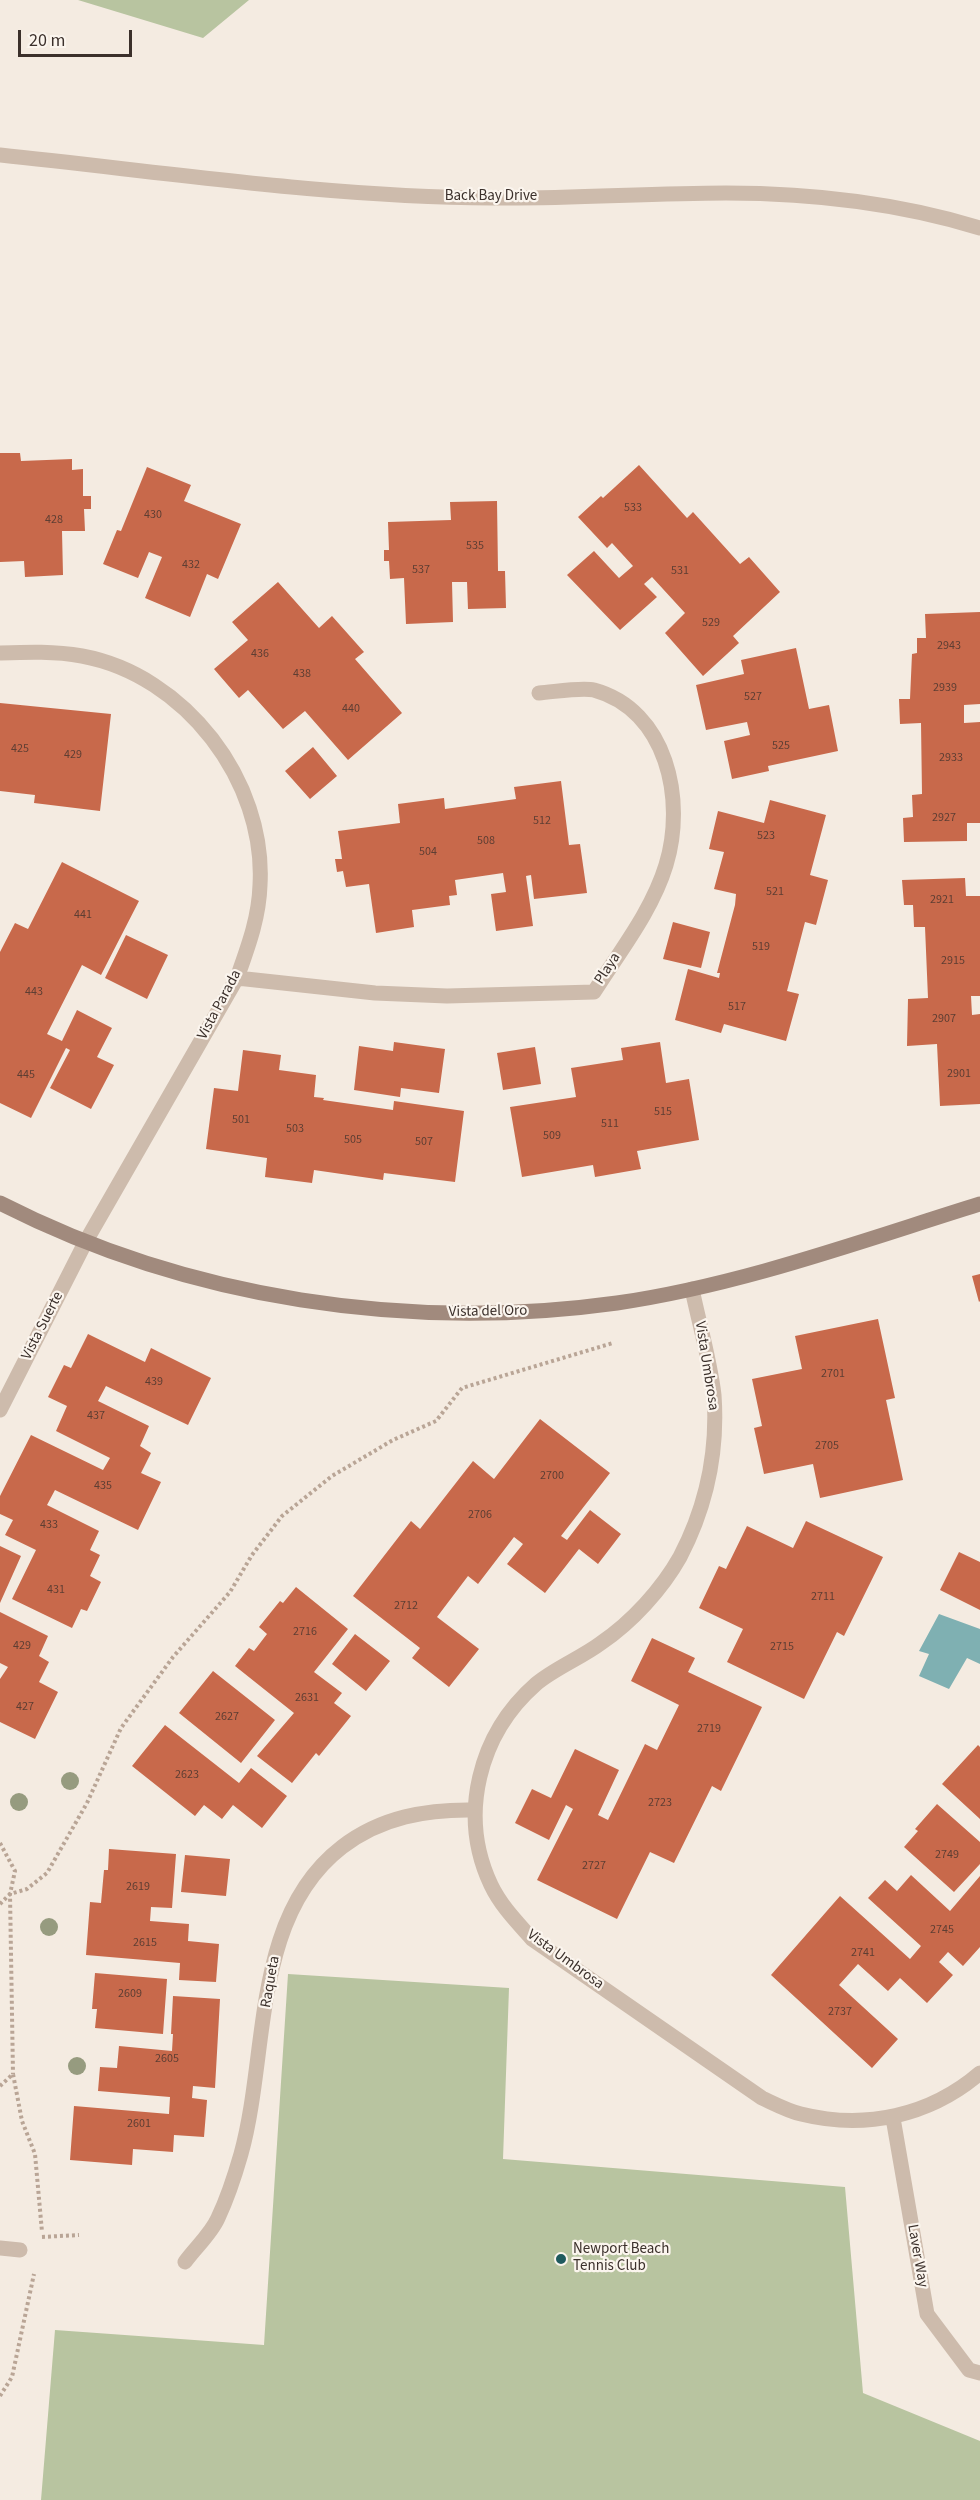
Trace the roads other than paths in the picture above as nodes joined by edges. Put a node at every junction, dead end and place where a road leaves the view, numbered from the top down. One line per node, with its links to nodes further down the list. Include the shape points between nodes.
1 (0, 155): 2 (street, Back Bay Drive, via 353,193 494,198 726,193 821,196 898,208)
2 (980, 228)
3 (0, 652): 5 (street, Vista Parada, via 73,654 130,672 171,697 206,730 222,752 248,802 258,849 260,885 254,933)
4 (539, 693): 5 (street, Playa, via 592,690 622,703 644,721 662,749 671,784 673,825 667,864 652,901 594,992 520,996 405,994)
5 (237, 978): 8 (street, Vista Parada)
6 (0, 1203): 8 (street, Vista del Oro)
7 (980, 1204): 9 (street, Vista del Oro, via 785,1265)
8 (86, 1242): 9 (street, Vista del Oro, via 188,1276 348,1307 510,1313 618,1302); 10 (street, Vista Suerte)
9 (692, 1288): 11 (street, Vista Umbrosa, via 714,1415 709,1478 697,1519 679,1558 645,1604 603,1643 537,1683 507,1714 486,1751)
10 (0, 1410)
11 (475, 1810): 13 (street, Vista Umbrosa, via 480,1852 491,1885 509,1914 532,1939 762,2098 801,2114 831,2119 852,2122); 16 (street, Raqueta, via 397,1817 356,1836 327,1859 304,1887 286,1918 276,1953 241,2154 217,2220)
12 (980, 2073): 13 (street, Vista Umbrosa, via 932,2105)
13 (893, 2118): 17 (street, Laver Way, via 927,2314 969,2370)
14 (0, 2248): 15 (street)
15 (20, 2250)
16 (185, 2262)
17 (980, 2373)

